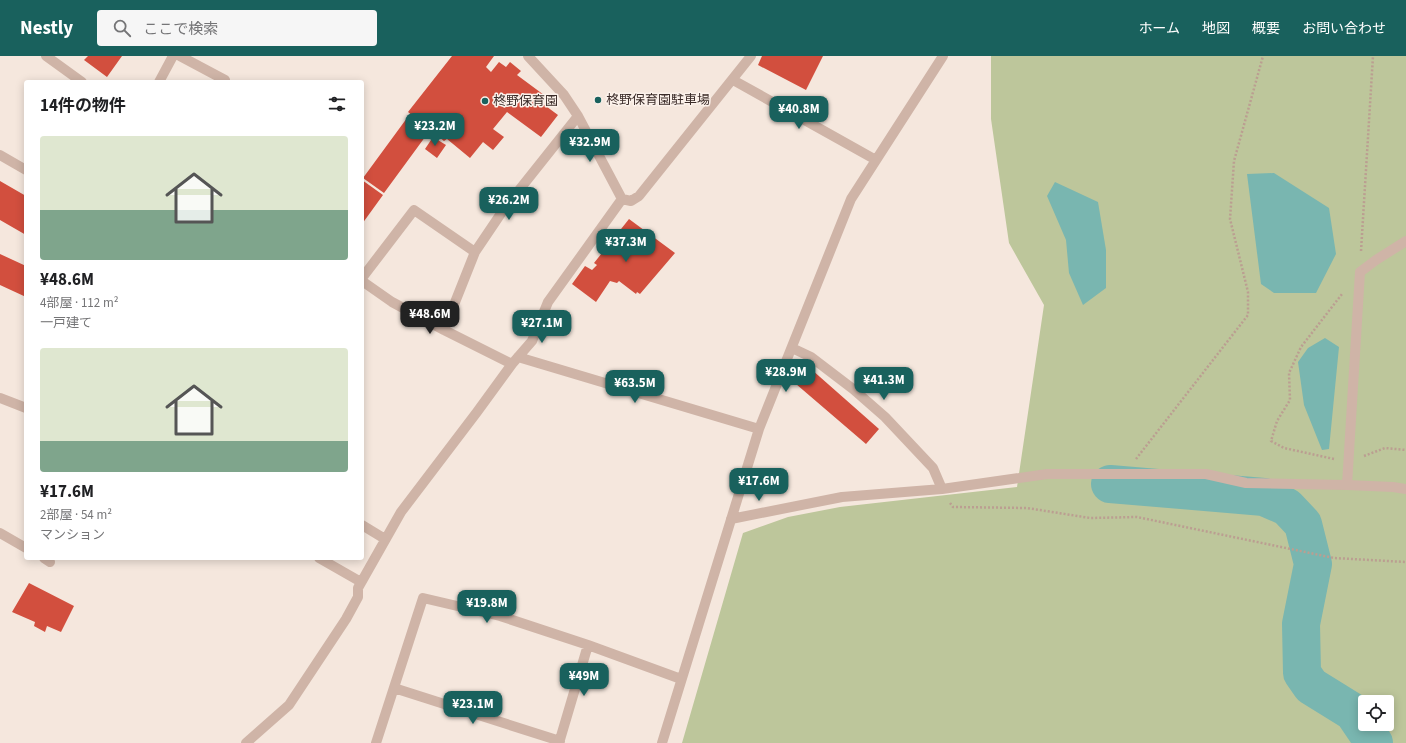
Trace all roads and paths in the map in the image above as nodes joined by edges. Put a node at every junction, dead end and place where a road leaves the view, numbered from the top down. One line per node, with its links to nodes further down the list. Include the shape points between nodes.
1 (46, 56): 9 (street)
2 (173, 56): 10 (street)
3 (180, 56): 11 (street)
4 (528, 56): 13 (street, via 564,95)
5 (751, 56): 12 (street)
6 (943, 56): 15 (street)
7 (1263, 56): 31 (path, via 1234,160 1230,219 1248,292 1248,315)
8 (1373, 56): 20 (path)
9 (79, 80)
10 (159, 80)
11 (225, 80)
12 (733, 80): 15 (street); 17 (street, via 639,196 631,201)
13 (578, 116): 17 (street); 19 (street, via 504,209)
14 (0, 155): 16 (street)
15 (876, 160): 24 (street, via 851,199)
16 (24, 169)
17 (622, 199): 25 (street, via 548,302 532,340)
18 (1406, 241): 20 (street)
19 (475, 252): 21 (street, via 414,210); 23 (street)
20 (1360, 272): 30 (street); 30 (path, via 1301,347 1289,374 1290,400 1277,421 1271,441 1284,448)
21 (364, 277)
22 (364, 281): 23 (street, via 392,302)
23 (444, 330): 25 (street)
24 (792, 348): 28 (street); 33 (street, via 811,357 885,417 933,468)
25 (515, 361): 28 (street); 38 (street, via 400,512)
26 (0, 398): 27 (street)
27 (24, 407)
28 (759, 429): 35 (street)
29 (1406, 450): 30 (path, via 1385,448)
30 (1348, 462): 32 (street)
31 (1124, 474): 32 (street, via 1206,474 1246,483); 33 (street, via 1048,474)
32 (1347, 485): 34 (street)
33 (942, 489): 35 (street, via 842,498); 41 (path, via 952,507 1027,508 1090,518 1138,517 1334,558)
34 (1406, 489)
35 (731, 519): 44 (street)
36 (364, 526): 38 (street)
37 (0, 533): 39 (street)
38 (385, 539): 42 (street)
39 (24, 547)
40 (322, 560): 42 (street)
41 (1406, 562)
42 (361, 582): 47 (street, via 358,597 346,619 289,705)
43 (588, 645): 44 (street); 45 (street, via 500,616 423,598); 46 (street)
44 (681, 679): 49 (street)
45 (394, 688): 46 (street); 48 (street)
46 (560, 742)
47 (246, 743)
48 (376, 743)
49 (662, 743)

